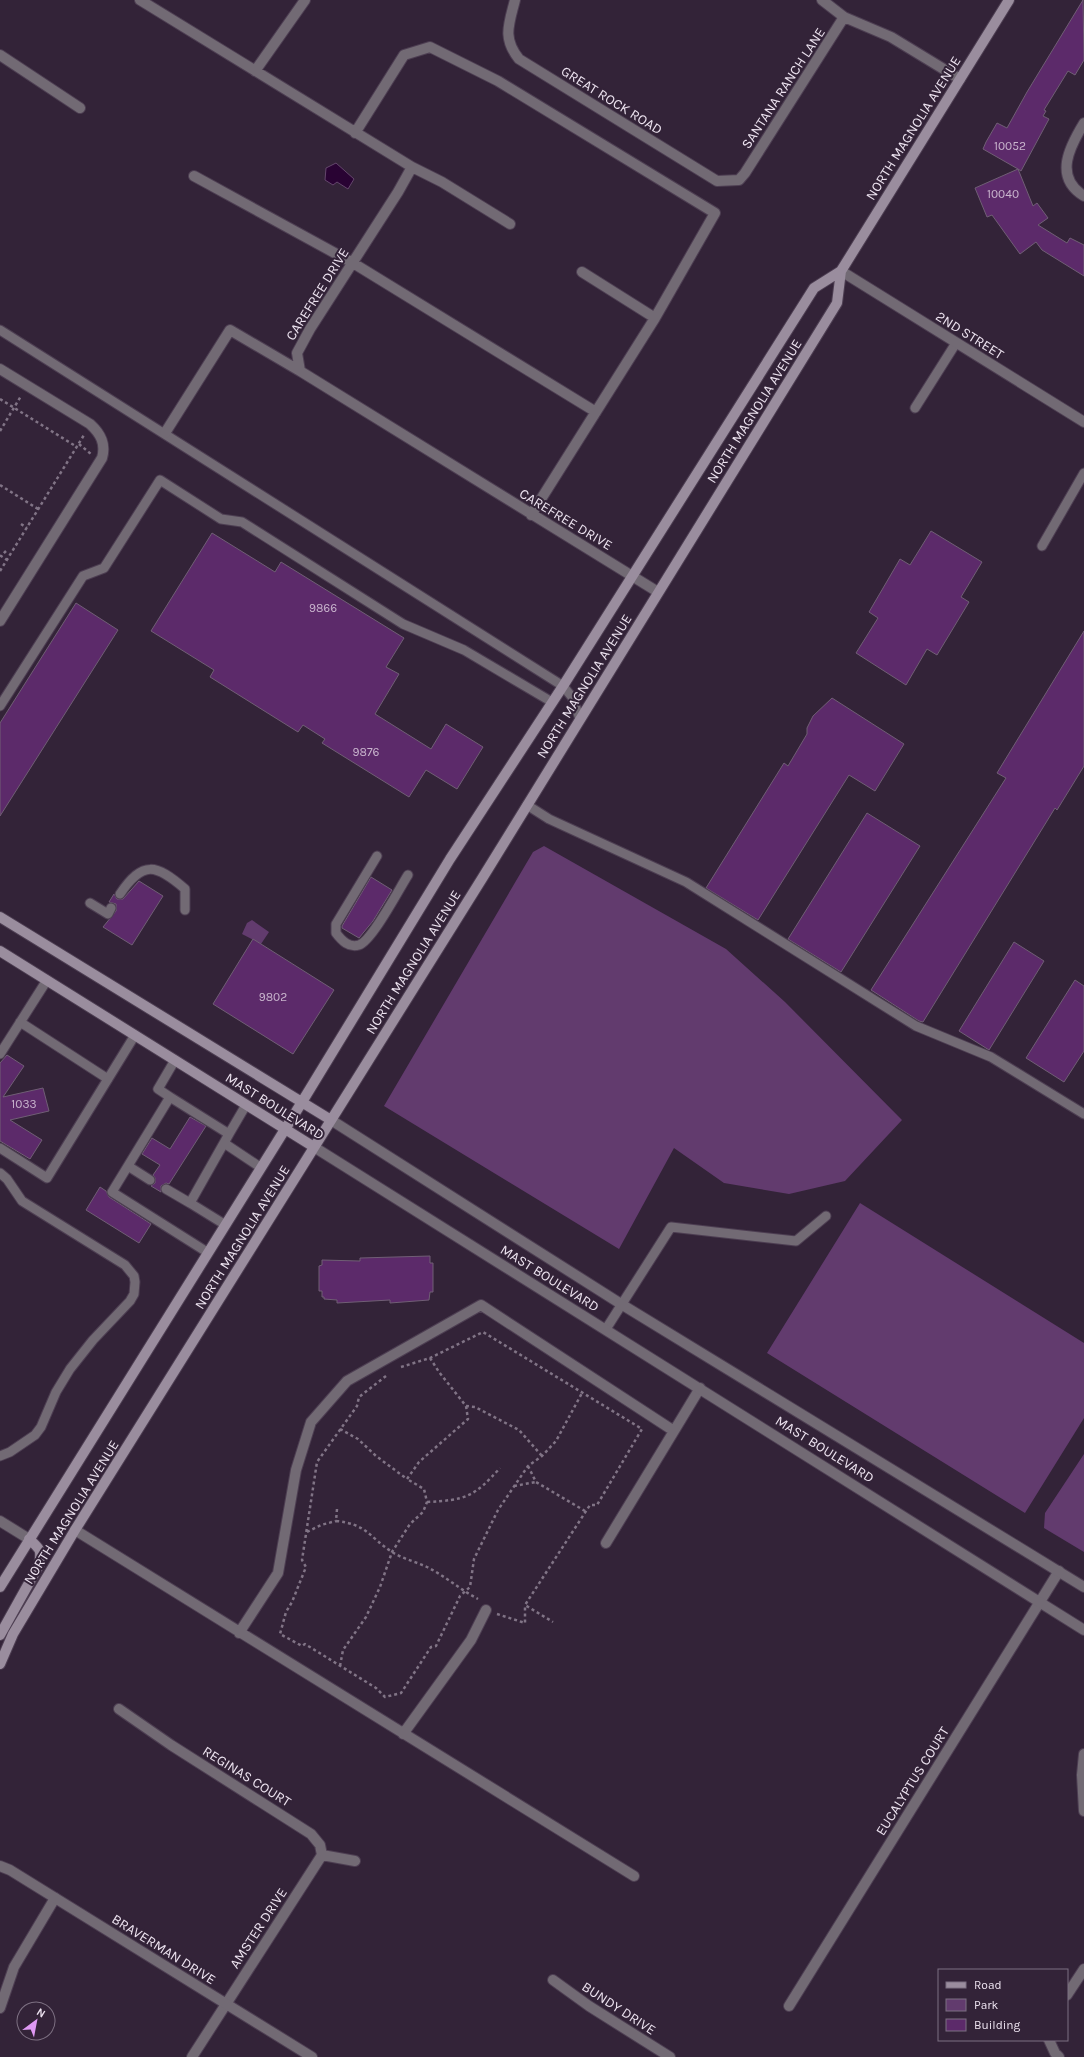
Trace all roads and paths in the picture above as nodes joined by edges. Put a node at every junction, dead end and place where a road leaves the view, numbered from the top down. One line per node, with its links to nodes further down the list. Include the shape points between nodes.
1 (140, 0): 8 (street)
2 (305, 0): 8 (street)
3 (515, 0): 14 (street, GREAT ROCK ROAD, via 509,25 510,47 519,59 717,181 739,180)
4 (822, 0): 6 (street)
5 (1009, 0): 9 (main road, NORTH MAGNOLIA AVENUE)
6 (844, 17): 9 (street, via 891,37); 14 (street, SANTANA RANCH LANE)
7 (0, 55): 10 (street)
8 (255, 72): 12 (street)
9 (960, 79): 19 (main road, NORTH MAGNOLIA AVENUE)
10 (80, 108)
11 (1084, 123): 16 (street, via 1072,144 1066,162 1071,183)
12 (355, 133): 13 (street); 21 (street, via 404,55 430,47 498,81 715,213)
13 (412, 167): 17 (street, via 442,182); 18 (street, CAREFREE DRIVE)
14 (745, 173)
15 (194, 176): 18 (street)
16 (1084, 196)
17 (510, 224)
18 (353, 263): 25 (street, CAREFREE DRIVE, via 297,353); 30 (street)
19 (841, 271): 23 (street, 2ND STREET); 47 (main road, NORTH MAGNOLIA AVENUE, via 814,288); 48 (main road, NORTH MAGNOLIA AVENUE, via 837,303)
20 (582, 272): 21 (street)
21 (655, 318): 30 (street)
22 (0, 330): 34 (lane)
23 (956, 343): 29 (lane); 31 (street, 2ND STREET)
24 (0, 368): 49 (street, via 90,424 99,432 104,451)
25 (300, 371): 34 (street, via 230,330); 40 (street, CAREFREE DRIVE)
26 (22, 394): 28 (path)
27 (0, 399): 28 (path)
28 (14, 408): 32 (path); 35 (path)
29 (915, 408)
30 (596, 412): 40 (street)
31 (1084, 422)
32 (0, 431)
33 (86, 432): 35 (path)
34 (165, 433): 50 (lane)
35 (78, 446): 36 (path); 39 (path)
36 (92, 455)
37 (1084, 473): 43 (lane)
38 (0, 485): 39 (path)
39 (38, 509): 42 (path)
40 (531, 515): 47 (street, CAREFREE DRIVE)
41 (21, 524): 42 (path)
42 (26, 528): 45 (path)
43 (1042, 546)
44 (6, 551): 45 (path, via 2,556)
45 (7, 560): 46 (path)
46 (0, 571)
47 (632, 576): 48 (street, CAREFREE DRIVE); 50 (main road, NORTH MAGNOLIA AVENUE)
48 (658, 592): 53 (main road, NORTH MAGNOLIA AVENUE)
49 (0, 621)
50 (563, 686): 51 (main road, NORTH MAGNOLIA AVENUE); 53 (lane, via 572,697)
51 (552, 702): 52 (lane, via 461,649 403,624 242,522 221,519 160,480 104,568 83,576); 70 (main road, NORTH MAGNOLIA AVENUE, via 450,859)
52 (0, 706)
53 (580, 719): 54 (main road, NORTH MAGNOLIA AVENUE)
54 (527, 805): 72 (lane, via 549,819 686,882 916,1026 992,1057); 73 (main road, NORTH MAGNOLIA AVENUE)
55 (377, 856): 56 (lane, via 336,924 336,933 348,945 354,946 366,941)
56 (408, 875)
57 (120, 894): 60 (lane, via 139,871 150,869 164,872 185,889)
58 (90, 903): 59 (lane, via 108,914)
59 (111, 908)
60 (185, 910)
61 (0, 917): 70 (main road, MAST BOULEVARD)
62 (0, 951): 63 (main road, MAST BOULEVARD)
63 (47, 980): 64 (lane); 65 (main road, MAST BOULEVARD)
64 (20, 1022): 66 (lane); 68 (lane)
65 (135, 1035): 67 (main road, MAST BOULEVARD); 68 (lane)
66 (0, 1054)
67 (175, 1060): 69 (lane, via 158,1089); 71 (main road, MAST BOULEVARD)
68 (108, 1079): 78 (lane, via 47,1178)
69 (170, 1097): 75 (lane); 79 (lane)
70 (302, 1102): 73 (main road, MAST BOULEVARD); 74 (main road, NORTH MAGNOLIA AVENUE)
71 (246, 1105): 74 (main road, MAST BOULEVARD); 75 (lane)
72 (1084, 1114)
73 (332, 1120): 77 (main road, NORTH MAGNOLIA AVENUE); 88 (street, MAST BOULEVARD)
74 (284, 1129): 77 (main road, MAST BOULEVARD); 80 (main road, NORTH MAGNOLIA AVENUE)
75 (229, 1134): 76 (lane)
76 (224, 1143): 80 (lane); 84 (lane)
77 (314, 1147): 89 (street, MAST BOULEVARD); 110 (main road, NORTH MAGNOLIA AVENUE)
78 (0, 1148)
79 (128, 1166): 82 (lane); 87 (lane, via 112,1192)
80 (260, 1167): 86 (main road, NORTH MAGNOLIA AVENUE)
81 (0, 1173): 98 (lane, via 22,1201 125,1265 134,1276 136,1288 123,1310 93,1340 70,1369 56,1392 41,1428 35,1435)
82 (150, 1180)
83 (166, 1189): 84 (lane)
84 (190, 1203): 86 (lane)
85 (826, 1216): 88 (lane, via 796,1241 671,1227)
86 (224, 1224): 87 (main road, NORTH MAGNOLIA AVENUE)
87 (207, 1252): 112 (main road, NORTH MAGNOLIA AVENUE)
88 (622, 1304): 89 (lane); 115 (street, MAST BOULEVARD)
89 (606, 1329): 93 (street, MAST BOULEVARD)
90 (430, 1358): 91 (path); 94 (path, via 483,1332); 95 (path)
91 (400, 1368)
92 (388, 1374): 96 (path, via 359,1397 357,1406)
93 (700, 1388): 97 (street); 119 (street, MAST BOULEVARD)
94 (582, 1393): 99 (path, via 556,1440); 107 (path, via 642,1429 597,1505 590,1504)
95 (466, 1406): 99 (path, via 475,1407 519,1430); 102 (path, via 468,1419 419,1462)
96 (340, 1429): 102 (path, via 358,1439 376,1456); 111 (path, via 317,1462)
97 (674, 1431): 113 (street); 123 (street, via 480,1305 347,1381 311,1422 296,1470 278,1573)
98 (0, 1456)
99 (542, 1456): 100 (path)
100 (528, 1466): 103 (path); 104 (path)
101 (500, 1468): 105 (path, via 487,1482 463,1499)
102 (408, 1479): 105 (path, via 424,1489)
103 (536, 1482): 104 (path); 107 (path)
104 (514, 1487): 118 (path, via 498,1510 474,1559 470,1587)
105 (427, 1502): 114 (path, via 423,1512 410,1524)
106 (337, 1510): 109 (path)
107 (586, 1511): 121 (path, via 525,1605)
108 (0, 1521): 112 (street)
109 (336, 1522): 111 (path, via 321,1525); 114 (path, via 361,1528)
110 (75, 1530): 123 (street); 126 (main road, NORTH MAGNOLIA AVENUE, via 13,1634)
111 (307, 1532): 127 (path, via 302,1560 306,1567 286,1612 280,1634 302,1646 305,1644)
112 (29, 1539): 116 (main road, NORTH MAGNOLIA AVENUE); 124 (main road, via 41,1553 39,1565)
113 (606, 1543)
114 (392, 1552): 118 (path, via 440,1574); 127 (path, via 366,1617 343,1650)
115 (1059, 1571): 117 (street, MAST BOULEVARD); 119 (street, EUCALYPTUS COURT)
116 (0, 1586)
117 (1084, 1586)
118 (464, 1592): 127 (path, via 436,1646 431,1647 401,1693 385,1697 376,1688)
119 (1040, 1601): 122 (street, MAST BOULEVARD); 141 (street, EUCALYPTUS COURT)
120 (486, 1610): 129 (street, via 471,1640)
121 (554, 1622)
122 (1084, 1630)
123 (239, 1633): 129 (street)
124 (0, 1635)
125 (0, 1643): 126 (main road)
126 (1, 1660)
127 (340, 1666)
128 (119, 1710): 132 (street, REGINAS COURT, via 311,1834 320,1845)
129 (403, 1734): 135 (street)
130 (1084, 1754): 131 (street)
131 (1084, 1811)
132 (322, 1855): 133 (street); 140 (street, AMSTER DRIVE)
133 (355, 1861)
134 (0, 1866): 136 (street, BRAVERMAN DRIVE)
135 (634, 1876)
136 (55, 1898): 140 (street, BRAVERMAN DRIVE); 142 (street, via 14,1967)
137 (1084, 1969): 139 (street)
138 (553, 1980): 146 (street, BUNDY DRIVE)
139 (1068, 1993)
140 (225, 2003): 144 (street, AMSTER DRIVE); 145 (street, BRAVERMAN DRIVE)
141 (789, 2006)
142 (0, 2008)
143 (1049, 2041): 147 (street)
144 (192, 2057)
145 (312, 2057)
146 (670, 2057)
147 (1059, 2057)

